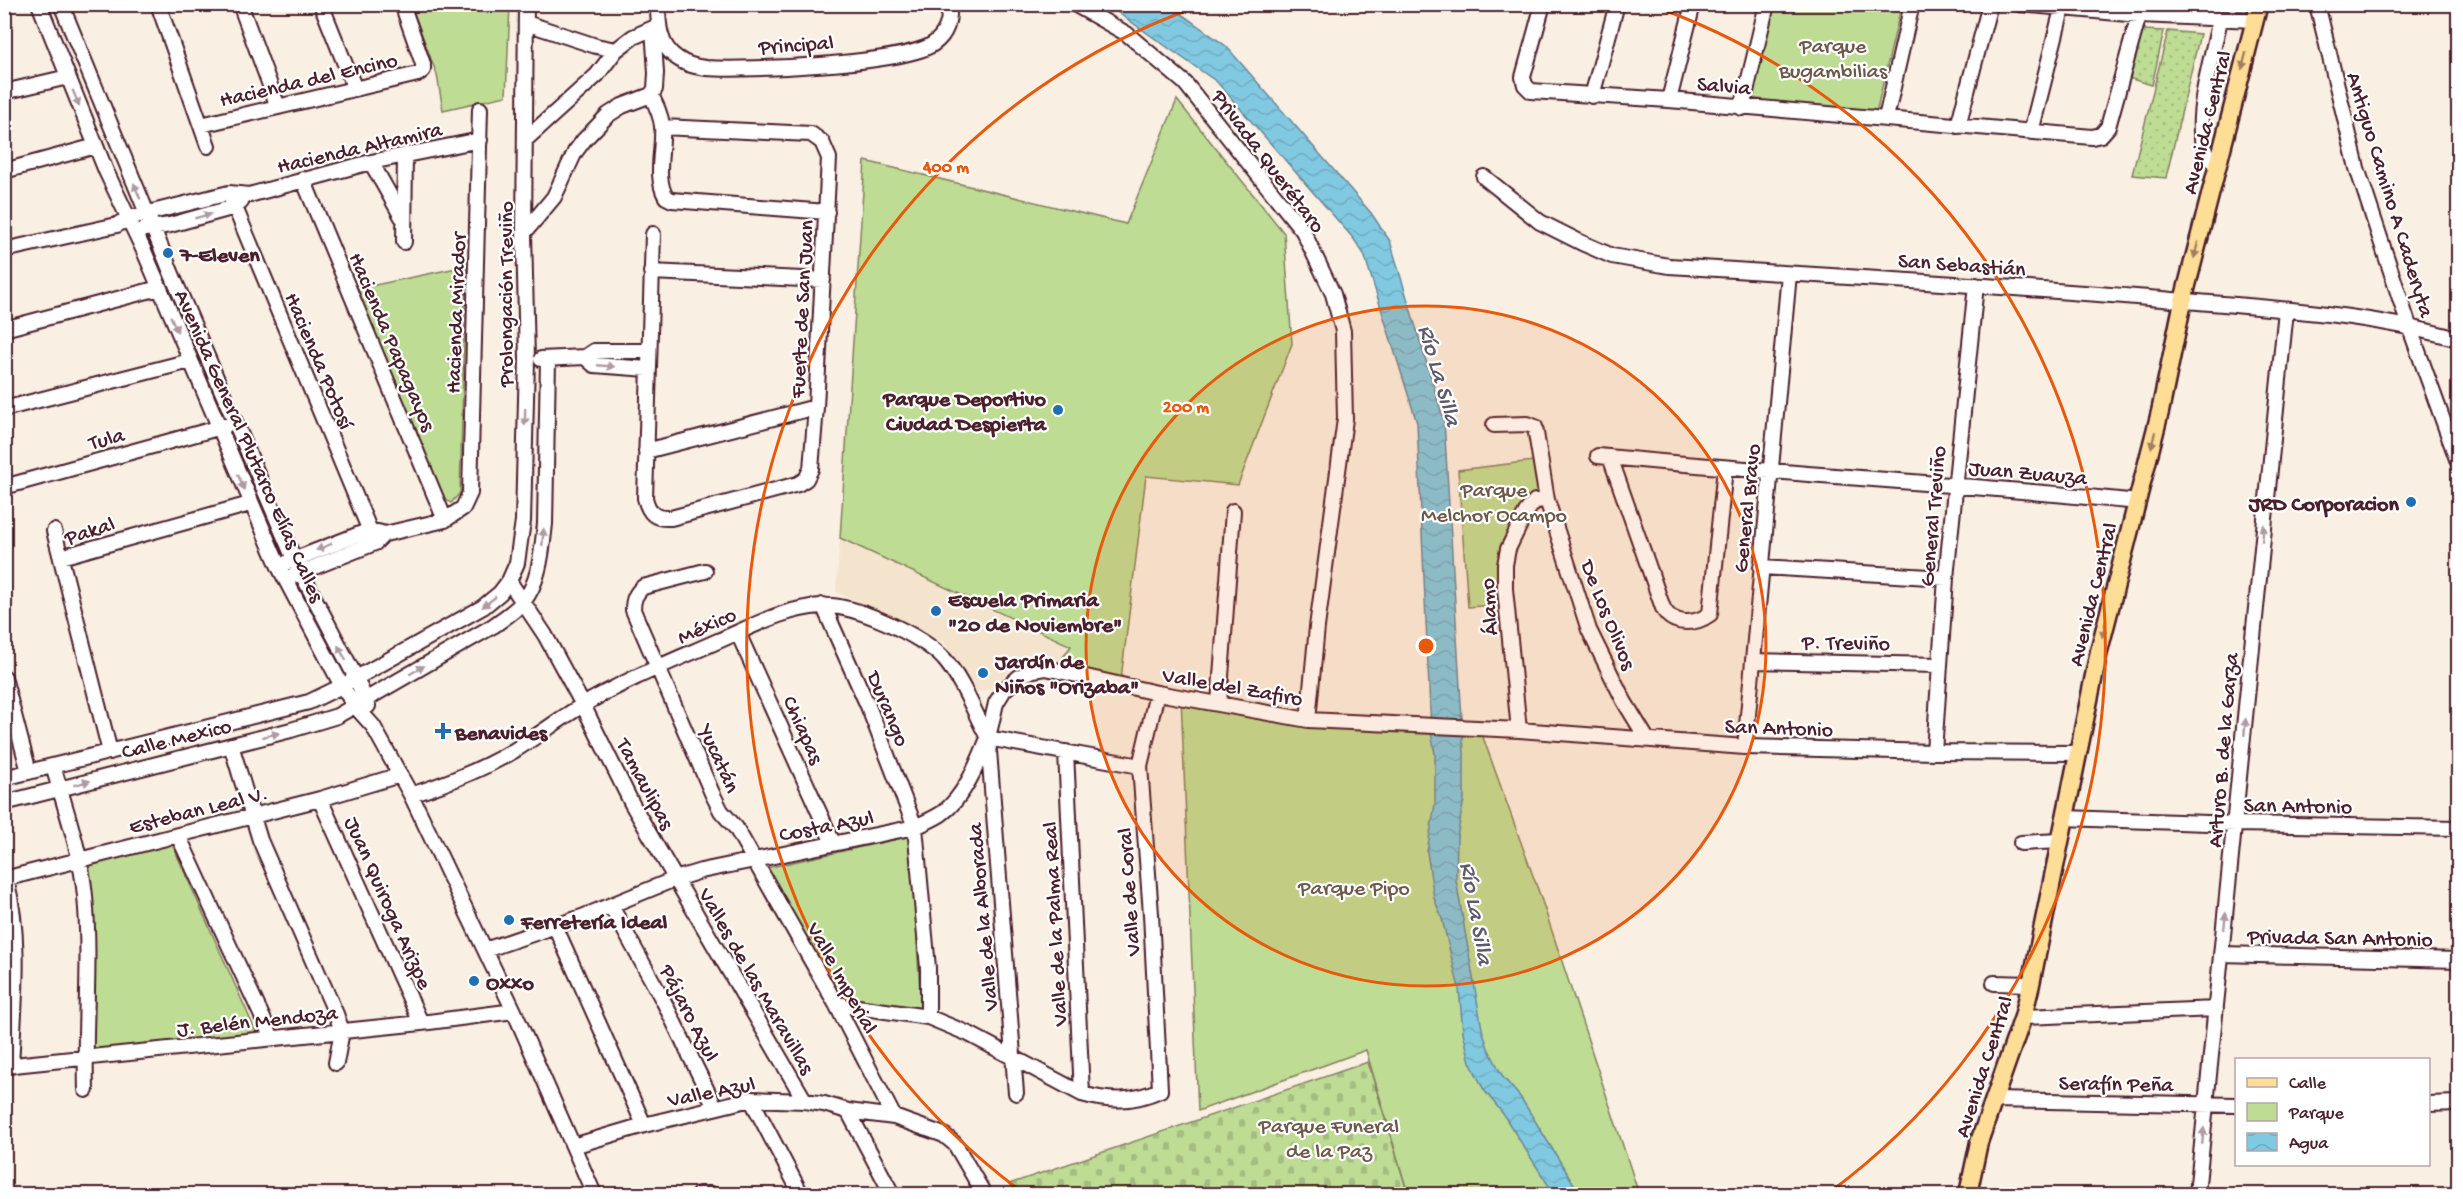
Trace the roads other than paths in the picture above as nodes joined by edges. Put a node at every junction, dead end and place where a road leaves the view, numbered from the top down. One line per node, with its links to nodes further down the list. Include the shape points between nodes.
1 (39, 4): 26 (street, Avenida General Plutarco Elías Calles)
2 (61, 4): 45 (street, Avenida General Plutarco Elías Calles)
3 (158, 4): 36 (street)
4 (240, 4): 32 (street)
5 (321, 4): 27 (street)
6 (402, 4): 27 (street, Hacienda del Encino, via 423,70)
7 (526, 4): 23 (street, Prolongación Treviño)
8 (658, 4): 24 (street, Principal)
9 (949, 4): 24 (street, Principal, via 950,20 943,34 923,49 782,67 706,68 687,64 674,57)
10 (1074, 4): 121 (street, Privada Querétaro, via 1128,34 1185,83 1303,231 1333,294 1343,331 1345,419)
11 (1543, 4): 30 (street, Salvia, via 1522,77 1525,85 1531,91)
12 (1617, 4): 30 (street)
13 (1693, 4): 31 (street)
14 (1767, 4): 33 (street)
15 (1912, 4): 35 (street)
16 (1990, 4): 37 (street)
17 (2019, 4): 19 (street)
18 (2317, 4): 71 (street, Antiguo Camino A Caderyta, via 2357,168)
19 (2062, 9): 21 (street); 39 (street)
20 (2257, 12): 22 (street); 47 (main road, Avenida Central, one-way to 47)
21 (2139, 15): 22 (street); 39 (street, Salvia, via 2108,127 2101,135)
22 (2220, 19): 47 (street, via 2200,120 2207,153)
23 (526, 23): 25 (street); 41 (street, Prolongación Treviño)
24 (656, 27): 25 (street); 29 (street, via 656,84)
25 (616, 50): 41 (street, via 597,75)
26 (68, 77): 28 (street); 42 (street, Avenida General Plutarco Elías Calles, one-way to 42)
27 (355, 89): 32 (street, Hacienda del Encino)
28 (4, 92)
29 (651, 95): 38 (street); 60 (street, via 608,115 584,140 554,197)
30 (1592, 96): 31 (street, Salvia)
31 (1669, 100): 33 (street, Salvia)
32 (278, 107): 36 (street, Hacienda del Encino)
33 (1742, 108): 35 (street, Salvia)
34 (480, 109): 40 (street, Hacienda Mirador)
35 (1886, 118): 37 (street, Salvia)
36 (201, 125): 43 (street)
37 (1958, 126): 39 (street, Salvia)
38 (662, 127): 55 (street, via 661,182 666,197); 55 (street, Fuerte de San Juan, via 811,134 822,142 829,158)
39 (2031, 132)
40 (480, 140): 44 (street, Hacienda Altamira); 95 (street, Hacienda Mirador, via 470,493 464,508)
41 (525, 140): 60 (street, Prolongación Treviño)
42 (96, 146): 48 (street); 49 (street, Avenida General Plutarco Elías Calles)
43 (208, 146)
44 (405, 155): 46 (street, Hacienda Altamira); 57 (street)
45 (125, 162): 49 (street); 56 (street, Avenida General Plutarco Elías Calles, one-way to 45)
46 (371, 162): 51 (street, Hacienda Altamira); 57 (street)
47 (2217, 166): 69 (main road, Avenida Central, one-way to 69)
48 (4, 171)
49 (106, 171): 58 (street, Avenida General Plutarco Elías Calles)
50 (1484, 177): 65 (street, San Sebastián, via 1540,222 1612,256 1668,266)
51 (303, 179): 53 (street, Hacienda Altamira); 95 (street, Hacienda Papagayos)
52 (229, 193): 53 (street, Hacienda Altamira); 54 (street, Hacienda Potosí); 56 (street, Hacienda Altamira)
53 (249, 195): 54 (street, Hacienda Altamira)
54 (235, 207): 59 (street, Hacienda Altamira, one-way to 54); 97 (street, Hacienda Potosí)
55 (827, 212): 66 (street, Fuerte de San Juan)
56 (146, 213): 58 (street, Hacienda Altamira); 59 (street, Avenida General Plutarco Elías Calles)
57 (403, 220): 62 (street)
58 (126, 224): 59 (street, Hacienda Altamira); 63 (street); 68 (street, Avenida General Plutarco Elías Calles)
59 (152, 228): 82 (street, Avenida General Plutarco Elías Calles)
60 (524, 233): 76 (street, Prolongación Treviño)
61 (653, 234): 64 (street)
62 (404, 242)
63 (4, 250)
64 (651, 272): 66 (street); 74 (street)
65 (1789, 273): 67 (street, San Sebastián); 88 (street, General Bravo)
66 (823, 280): 80 (street, Fuerte de San Juan)
67 (1976, 285): 69 (street, San Sebastián); 89 (street, General Treviño)
68 (159, 288): 72 (street); 78 (street, Avenida General Plutarco Elías Calles, one-way to 78)
69 (2183, 301): 70 (street, San Sebastián); 92 (main road, Avenida Central, one-way to 92)
70 (2286, 310): 71 (street, San Sebastián); 143 (street, Arturo B. de la Garza, one-way to 70)
71 (2409, 326): 73 (street, San Sebastián); 86 (street, Antiguo Camino A Caderyta)
72 (4, 329)
73 (2458, 339)
74 (649, 351): 75 (street, via 594,351); 79 (street)
75 (585, 357): 77 (street); 79 (street, one-way to 79, via 594,365)
76 (527, 359): 77 (street); 105 (street, Prolongación Treviño, one-way to 105, via 523,522 517,563)
77 (548, 359): 106 (street, Prolongación Treviño, one-way to 77, via 537,574 544,533)
78 (190, 361): 81 (street); 84 (street, Avenida General Plutarco Elías Calles)
79 (648, 369): 85 (street)
80 (816, 407): 85 (street); 85 (street, Fuerte de San Juan, via 811,469 806,479 671,518 651,513 645,498)
81 (4, 409)
82 (237, 423): 84 (street, Tula); 99 (street, Avenida General Plutarco Elías Calles)
83 (1494, 425): 91 (street, De Los Olivos, via 1535,427)
84 (219, 428): 90 (street, Tula); 93 (street, Avenida General Plutarco Elías Calles, one-way to 93)
85 (646, 451)
86 (2458, 462)
87 (1725, 468): 87 (street, Juan Zuauza, via 1604,456 1663,608 1674,621 1695,621 1710,614); 88 (street, Juan Zuauza)
88 (1770, 472): 89 (street, Juan Zuauza); 100 (street, General Bravo)
89 (1955, 485): 92 (street, Juan Zuauza); 104 (street, General Treviño)
90 (4, 487)
91 (1547, 500): 123 (street, Álamo, via 1535,501 1526,512 1508,549 1505,565); 125 (street, De Los Olivos, via 1589,630)
92 (2138, 502): 131 (main road, Avenida Central, one-way to 131, via 2109,608)
93 (250, 504): 98 (street, Pakal); 103 (street, Avenida General Plutarco Elías Calles)
94 (1233, 511): 119 (street)
95 (452, 517): 97 (street)
96 (54, 531): 98 (street)
97 (377, 536): 99 (street, one-way to 99); 102 (street)
98 (61, 557): 128 (street, Pakal)
99 (294, 559): 102 (street, Avenida General Plutarco Elías Calles); 103 (street)
100 (1761, 567): 104 (street); 109 (street, General Bravo)
101 (705, 571): 111 (street, Yucatán, via 643,587 633,600 633,610)
102 (300, 572): 103 (street); 113 (street, Avenida General Plutarco Elías Calles, one-way to 102)
103 (282, 573): 114 (street, Avenida General Plutarco Elías Calles)
104 (1946, 578): 110 (street, General Treviño)
105 (509, 581): 106 (street); 113 (street, Prolongación Treviño, one-way to 113, via 483,607)
106 (524, 601): 117 (street, Prolongación Treviño, one-way to 106, via 493,626); 120 (street)
107 (823, 605): 108 (street, México, via 789,612); 116 (street, México, via 849,609 921,641 943,657); 144 (street, Durango)
108 (738, 633): 111 (street, México); 148 (street, Chiapas)
109 (1753, 661): 110 (street, P. Treviño); 127 (street, General Bravo)
110 (1939, 665): 130 (street, General Treviño)
111 (657, 668): 120 (street, México); 150 (street, Yucatán, via 712,793)
112 (4, 677): 134 (street)
113 (356, 678): 114 (street, Calle Mexico); 117 (street, Avenida General Plutarco Elías Calles)
114 (342, 686): 117 (street, Avenida General Plutarco Elías Calles); 128 (street, Calle Mexico, via 309,702)
115 (1157, 693): 118 (street, Valle del Zafiro, via 1046,668 1019,677); 119 (street, Valle del Zafiro); 133 (street, Valle de Coral)
116 (969, 702): 118 (street); 124 (street, México)
117 (361, 703): 126 (street, Calle Mexico, one-way to 117, via 318,723); 135 (street, Avenida General Plutarco Elías Calles)
118 (996, 704): 124 (street, Valle del Zafiro)
119 (1219, 704): 121 (street, Valle del Zafiro)
120 (583, 705): 138 (street, México, via 488,766); 153 (street, Tamaulipas)
121 (1308, 720): 122 (street, Valle del Zafiro)
122 (1480, 729): 123 (street, San Antonio)
123 (1519, 730): 125 (street, San Antonio)
124 (988, 738): 129 (street); 144 (street, Costa Azul, via 958,795 942,813); 170 (street, Valle de la Alborada)
125 (1647, 739): 127 (street, San Antonio)
126 (231, 745): 137 (street, Calle Mexico, one-way to 126); 141 (street)
127 (1745, 747): 130 (street, San Antonio)
128 (110, 752): 132 (street, Calle Mexico)
129 (1066, 752): 133 (street); 175 (street, Valle de la Palma Real)
130 (1934, 753): 131 (street, San Antonio)
131 (2077, 753): 142 (main road, Avenida Central)
132 (53, 766): 134 (street, Calle Mexico); 137 (street)
133 (1140, 766): 175 (street, Valle de Coral, via 1160,1090 1115,1101)
134 (29, 772): 136 (street, Calle Mexico)
135 (400, 775): 138 (street, Avenida General Plutarco Elías Calles); 139 (street, Esteban Leal V.)
136 (4, 778)
137 (59, 789): 140 (street, Calle Mexico); 151 (street)
138 (411, 795): 156 (street, Avenida General Plutarco Elías Calles)
139 (320, 799): 141 (street, Esteban Leal V.); 166 (street, Juan Quiroga Arizpe)
140 (4, 803)
141 (251, 816): 146 (street, Esteban Leal V.); 167 (street)
142 (2064, 818): 143 (street, San Antonio); 147 (main road, Avenida Central)
143 (2236, 824): 145 (street, San Antonio); 157 (street, Arturo B. de la Garza, one-way to 143)
144 (915, 827): 148 (street, Costa Azul); 164 (street, Durango, via 928,968)
145 (2458, 828)
146 (178, 835): 151 (street, Esteban Leal V.); 168 (street)
147 (2060, 842): 149 (street); 160 (main road, Avenida Central)
148 (833, 843): 150 (street, Costa Azul)
149 (2021, 843)
150 (754, 859): 153 (street, Costa Azul); 161 (street, Valle Imperial)
151 (78, 860): 152 (street, Esteban Leal V.); 169 (street, via 87,924)
152 (5, 879): 172 (street, via 13,902 15,930)
153 (675, 879): 154 (street, Costa Azul); 178 (street, Valles de las Maravillas)
154 (611, 906): 155 (street, Costa Azul); 183 (street, Pájaro Azul)
155 (555, 926): 156 (street, Costa Azul); 186 (street)
156 (485, 950): 163 (street, Avenida General Plutarco Elías Calles)
157 (2221, 954): 158 (street, Privada San Antonio); 162 (street, Arturo B. de la Garza)
158 (2458, 960)
159 (1994, 983): 160 (street)
160 (2031, 984): 165 (main road, Avenida Central)
161 (836, 1004): 164 (street); 185 (street, Valle Imperial)
162 (2216, 1009): 165 (street); 181 (street, Arturo B. de la Garza)
163 (514, 1011): 166 (street, J. Belén Mendoza); 187 (street, Avenida General Plutarco Elías Calles)
164 (928, 1017): 170 (street)
165 (2023, 1017): 177 (main road, Avenida Central)
166 (421, 1023): 167 (street, J. Belén Mendoza)
167 (342, 1031): 168 (street, J. Belén Mendoza); 171 (street)
168 (272, 1038): 169 (street, J. Belén Mendoza)
169 (85, 1058): 172 (street, J. Belén Mendoza); 173 (street)
170 (1013, 1058): 174 (street, Valle de la Alborada); 175 (street)
171 (336, 1063)
172 (8, 1066)
173 (86, 1090)
174 (1016, 1094)
175 (1082, 1094)
176 (751, 1099): 178 (street, Valle Azul); 183 (street, Valle Azul); 191 (street)
177 (1995, 1100): 181 (street, Serafín Peña); 194 (main road, Avenida Central, via 1979,1142)
178 (805, 1101): 184 (street, Valle Azul)
179 (2430, 1104): 180 (street)
180 (2458, 1104)
181 (2206, 1105): 182 (street, Serafín Peña); 195 (street, Arturo B. de la Garza, one-way to 181)
182 (2235, 1105)
183 (715, 1107): 186 (street, Valle Azul)
184 (848, 1112): 185 (street, Valle Azul); 192 (street)
185 (894, 1117): 193 (street, Valle Azul, via 937,1132 955,1144)
186 (644, 1125): 187 (street, Valle Azul)
187 (573, 1146): 188 (street, Avenida General Plutarco Elías Calles)
188 (594, 1194)
189 (699, 1194): 190 (street)
190 (711, 1194)
191 (801, 1194)
192 (892, 1194)
193 (984, 1194)
194 (1968, 1194)
195 (2197, 1194)

